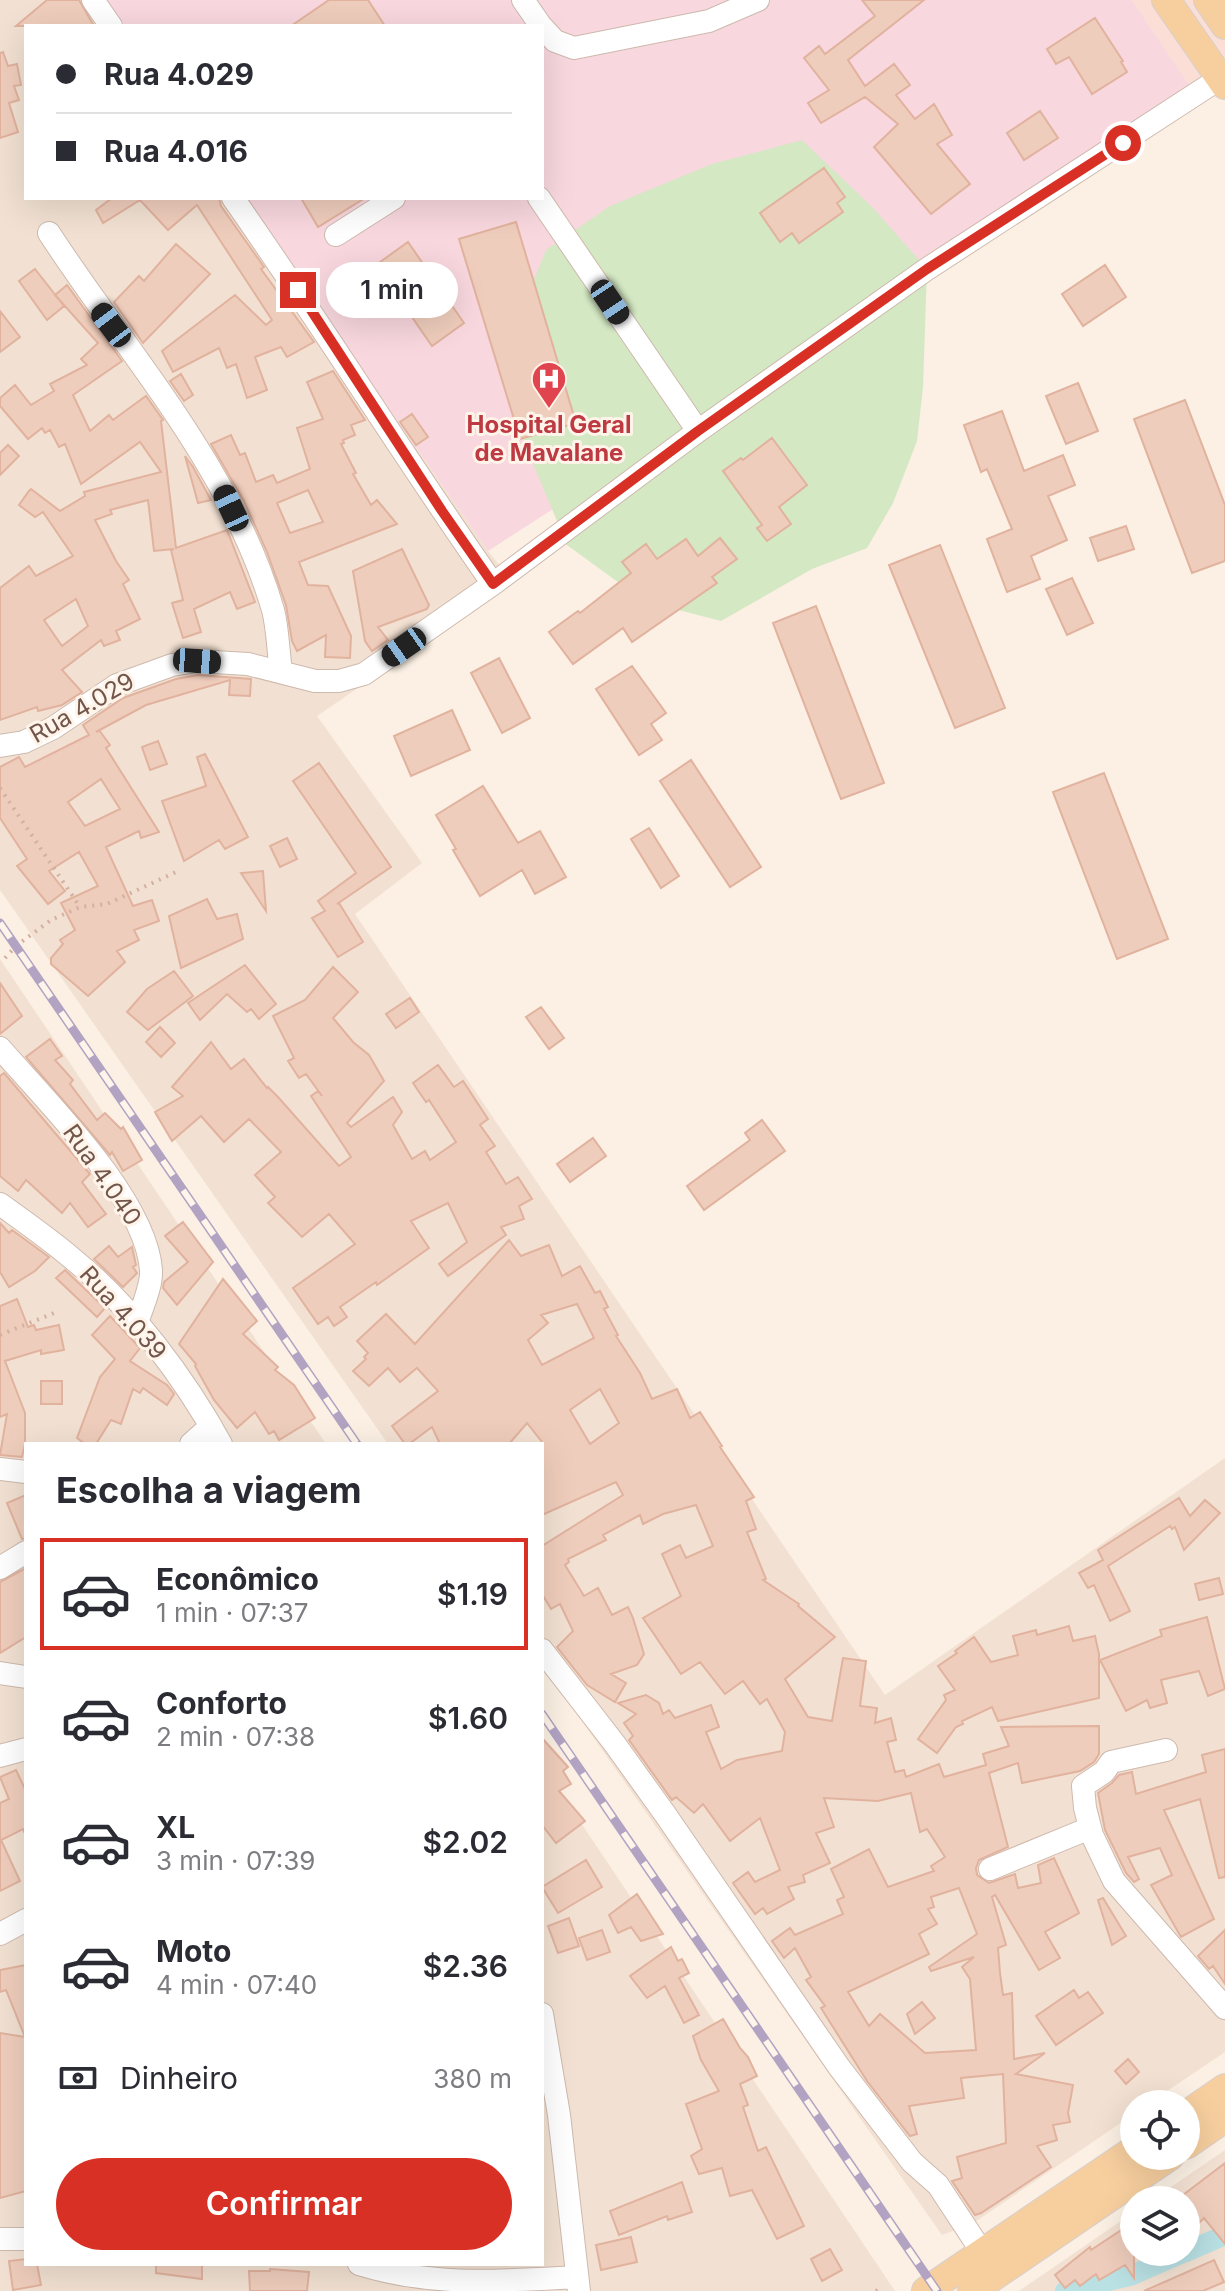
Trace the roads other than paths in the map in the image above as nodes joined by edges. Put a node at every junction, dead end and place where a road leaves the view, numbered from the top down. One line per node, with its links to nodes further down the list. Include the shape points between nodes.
1 (93, 0): 6 (street)
2 (523, 0): 7 (street)
3 (758, 0): 9 (street, via 709,21 574,48)
4 (1208, 0): 8 (main road)
5 (1168, 2): 10 (main road)
6 (110, 24)
7 (539, 24)
8 (1225, 25)
9 (544, 30)
10 (1224, 79): 16 (street, Rua 4.029, via 927,269)
11 (234, 200): 17 (street)
12 (391, 200): 15 (street)
13 (540, 200): 16 (street)
14 (49, 233): 18 (street, via 181,419 218,481 256,560 274,613)
15 (336, 235)
16 (698, 431): 17 (street, Rua 4.029)
17 (493, 584): 18 (street, Rua 4.029, via 364,674 315,681)
18 (281, 671): 19 (street, Rua 4.029, via 197,661 153,670 117,685 53,728)
19 (0, 746)
20 (0, 1048): 22 (street, Rua 4.040, via 65,1121 136,1218 148,1245 151,1274)
21 (0, 1204): 22 (street, Rua 4.039, via 76,1261)
22 (137, 1323): 23 (street, Rua 4.039)
23 (216, 1435): 24 (street)
24 (197, 1442)
25 (0, 1469): 26 (street)
26 (24, 1472)
27 (24, 1553): 28 (street)
28 (0, 1568)
29 (544, 1653): 47 (street, via 665,1814 839,2067 912,2162 938,2185)
30 (0, 1673): 31 (street)
31 (24, 1677)
32 (1166, 1750): 33 (street, via 1115,1759 1086,1782 1082,1791)
33 (1090, 1828): 34 (street); 37 (street, via 1114,1881)
34 (990, 1869)
35 (24, 1921): 36 (street)
36 (0, 1934)
37 (1225, 2008)
38 (544, 2022): 49 (street)
39 (1225, 2088): 40 (main road)
40 (1200, 2105)
41 (1225, 2118): 42 (main road)
42 (1200, 2135)
43 (1120, 2159): 47 (main road)
44 (1149, 2170): 51 (main road)
45 (0, 2239): 46 (street)
46 (24, 2239)
47 (982, 2252): 50 (main road)
48 (366, 2266): 49 (street, via 431,2280)
49 (578, 2284)
50 (926, 2291)
51 (972, 2291)

